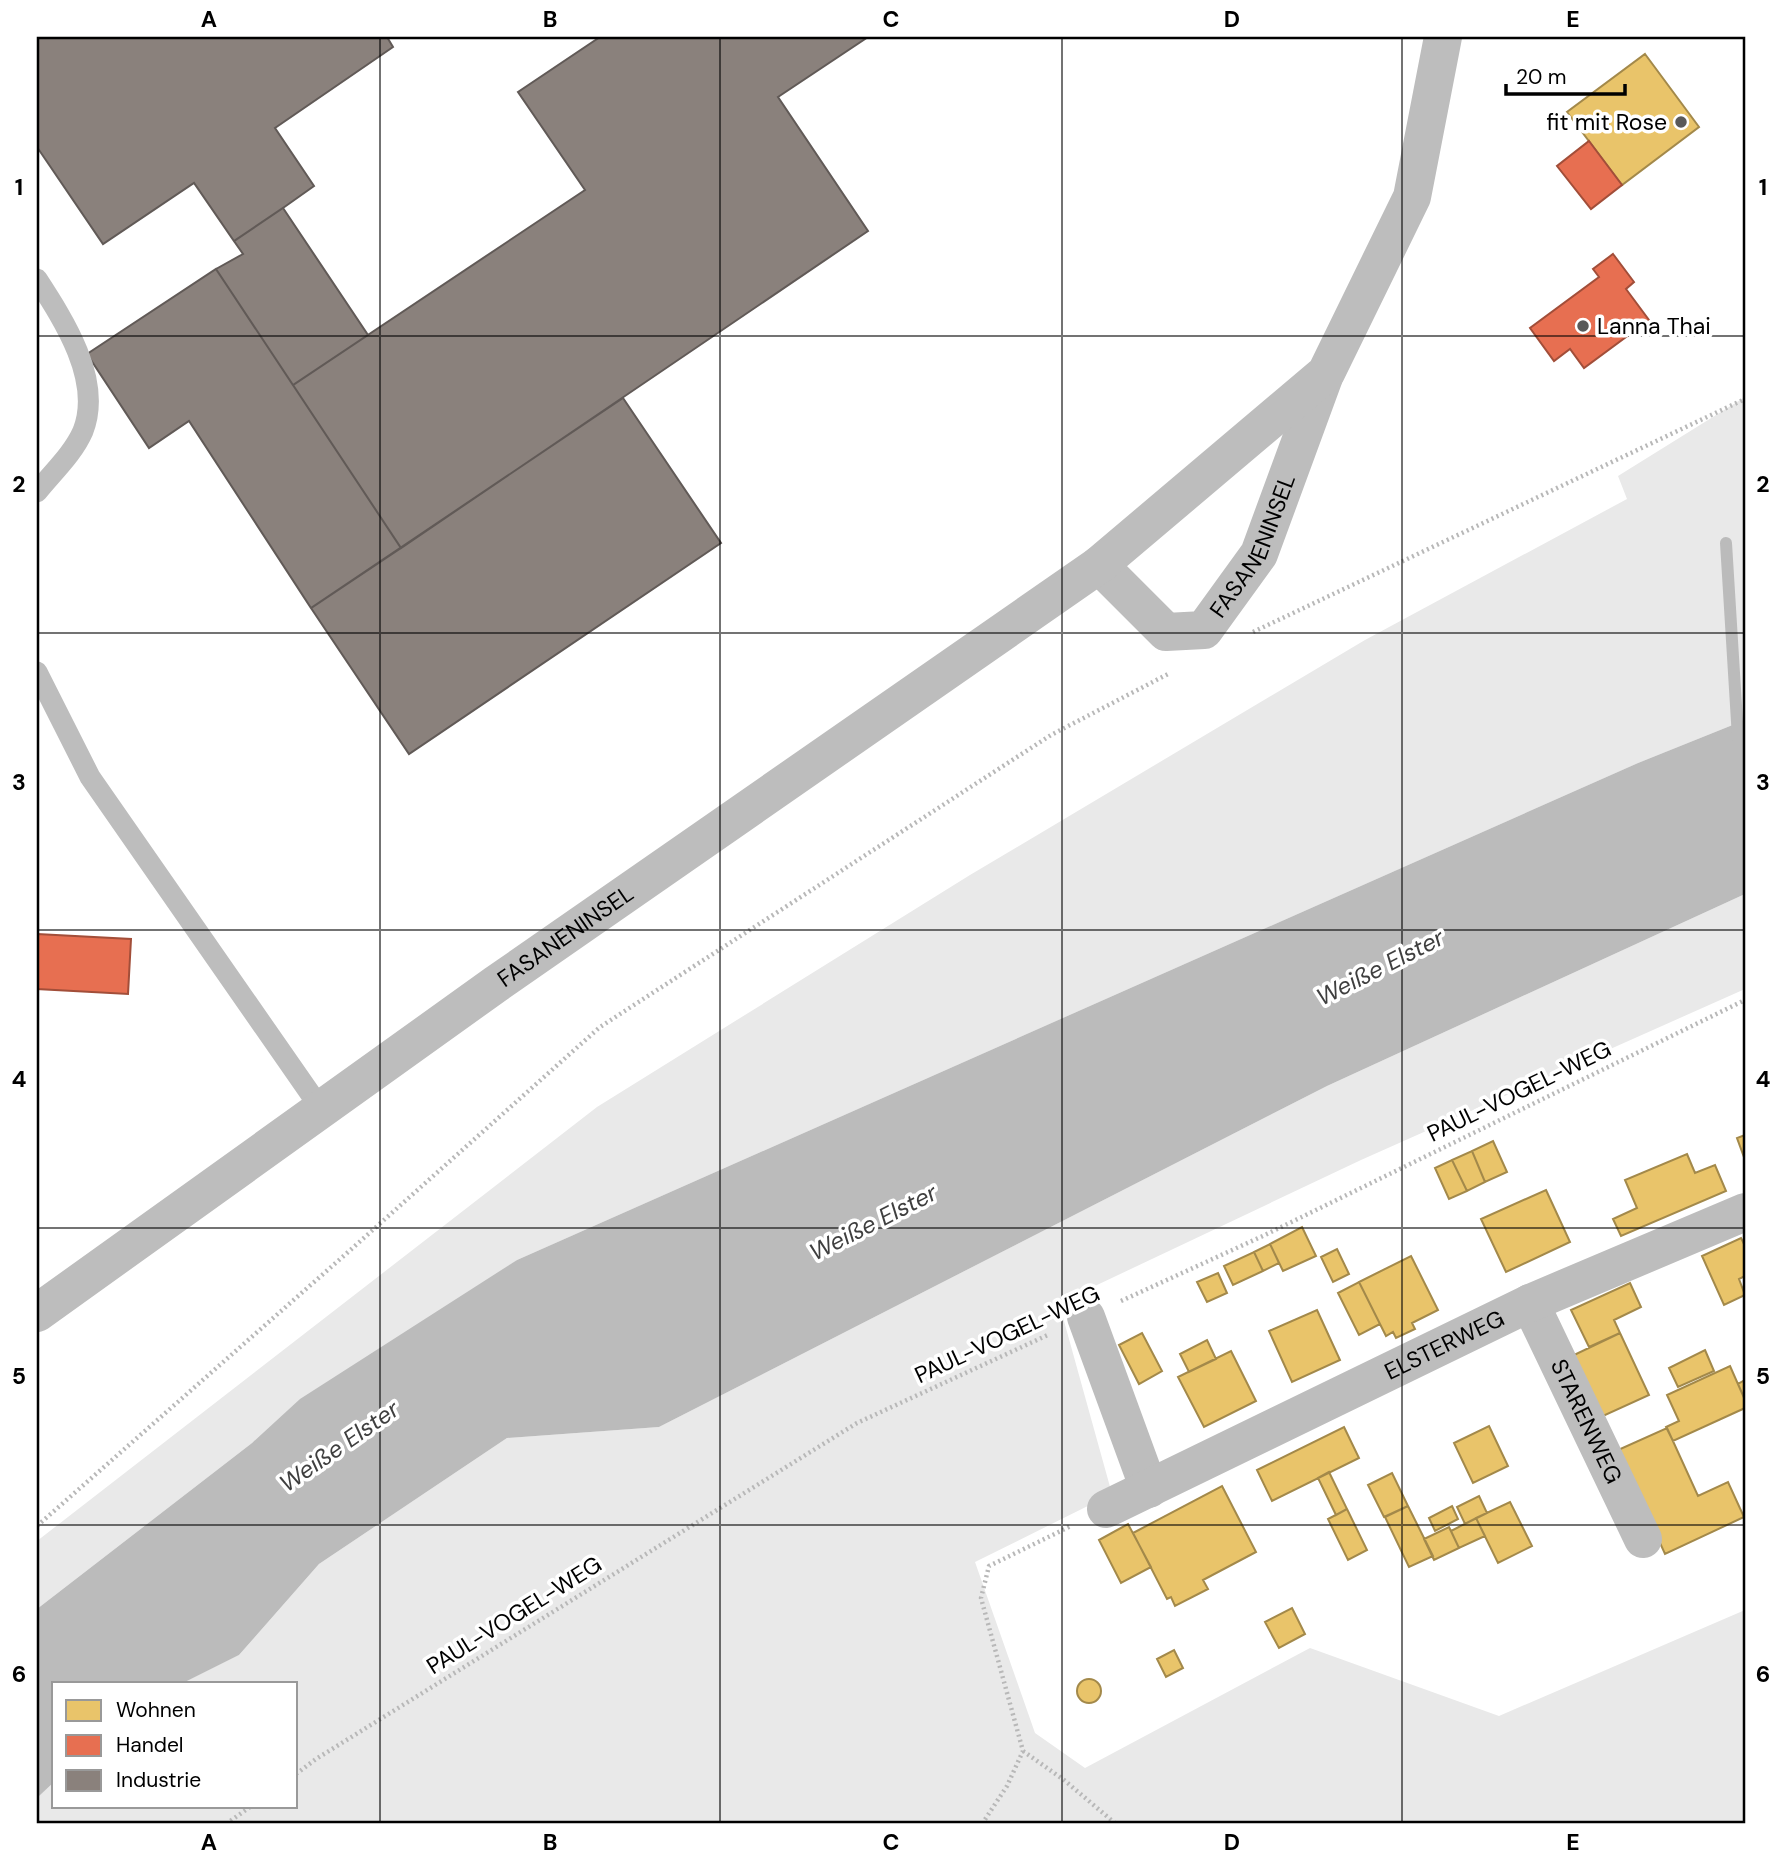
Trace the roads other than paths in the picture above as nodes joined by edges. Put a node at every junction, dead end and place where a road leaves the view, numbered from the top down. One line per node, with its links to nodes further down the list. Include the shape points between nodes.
1 (1443, 37): 3 (street, FASANENINSEL, via 1412,197)
2 (37, 279): 4 (lane, via 77,350 88,400 84,429 76,444)
3 (1326, 373): 5 (street, FASANENINSEL); 5 (street, FASANENINSEL, via 1259,554 1204,630 1166,632)
4 (37, 492)
5 (1099, 565): 7 (street, FASANENINSEL)
6 (37, 672): 7 (lane, via 90,777)
7 (321, 1109): 10 (street, FASANENINSEL)
8 (1745, 1212): 9 (street, ELSTERWEG)
9 (1530, 1303): 12 (street, ELSTERWEG); 14 (street, STARENWEG)
10 (37, 1313)
11 (1086, 1317): 12 (street)
12 (1149, 1489): 13 (street, ELSTERWEG)
13 (1106, 1509)
14 (1643, 1539)

